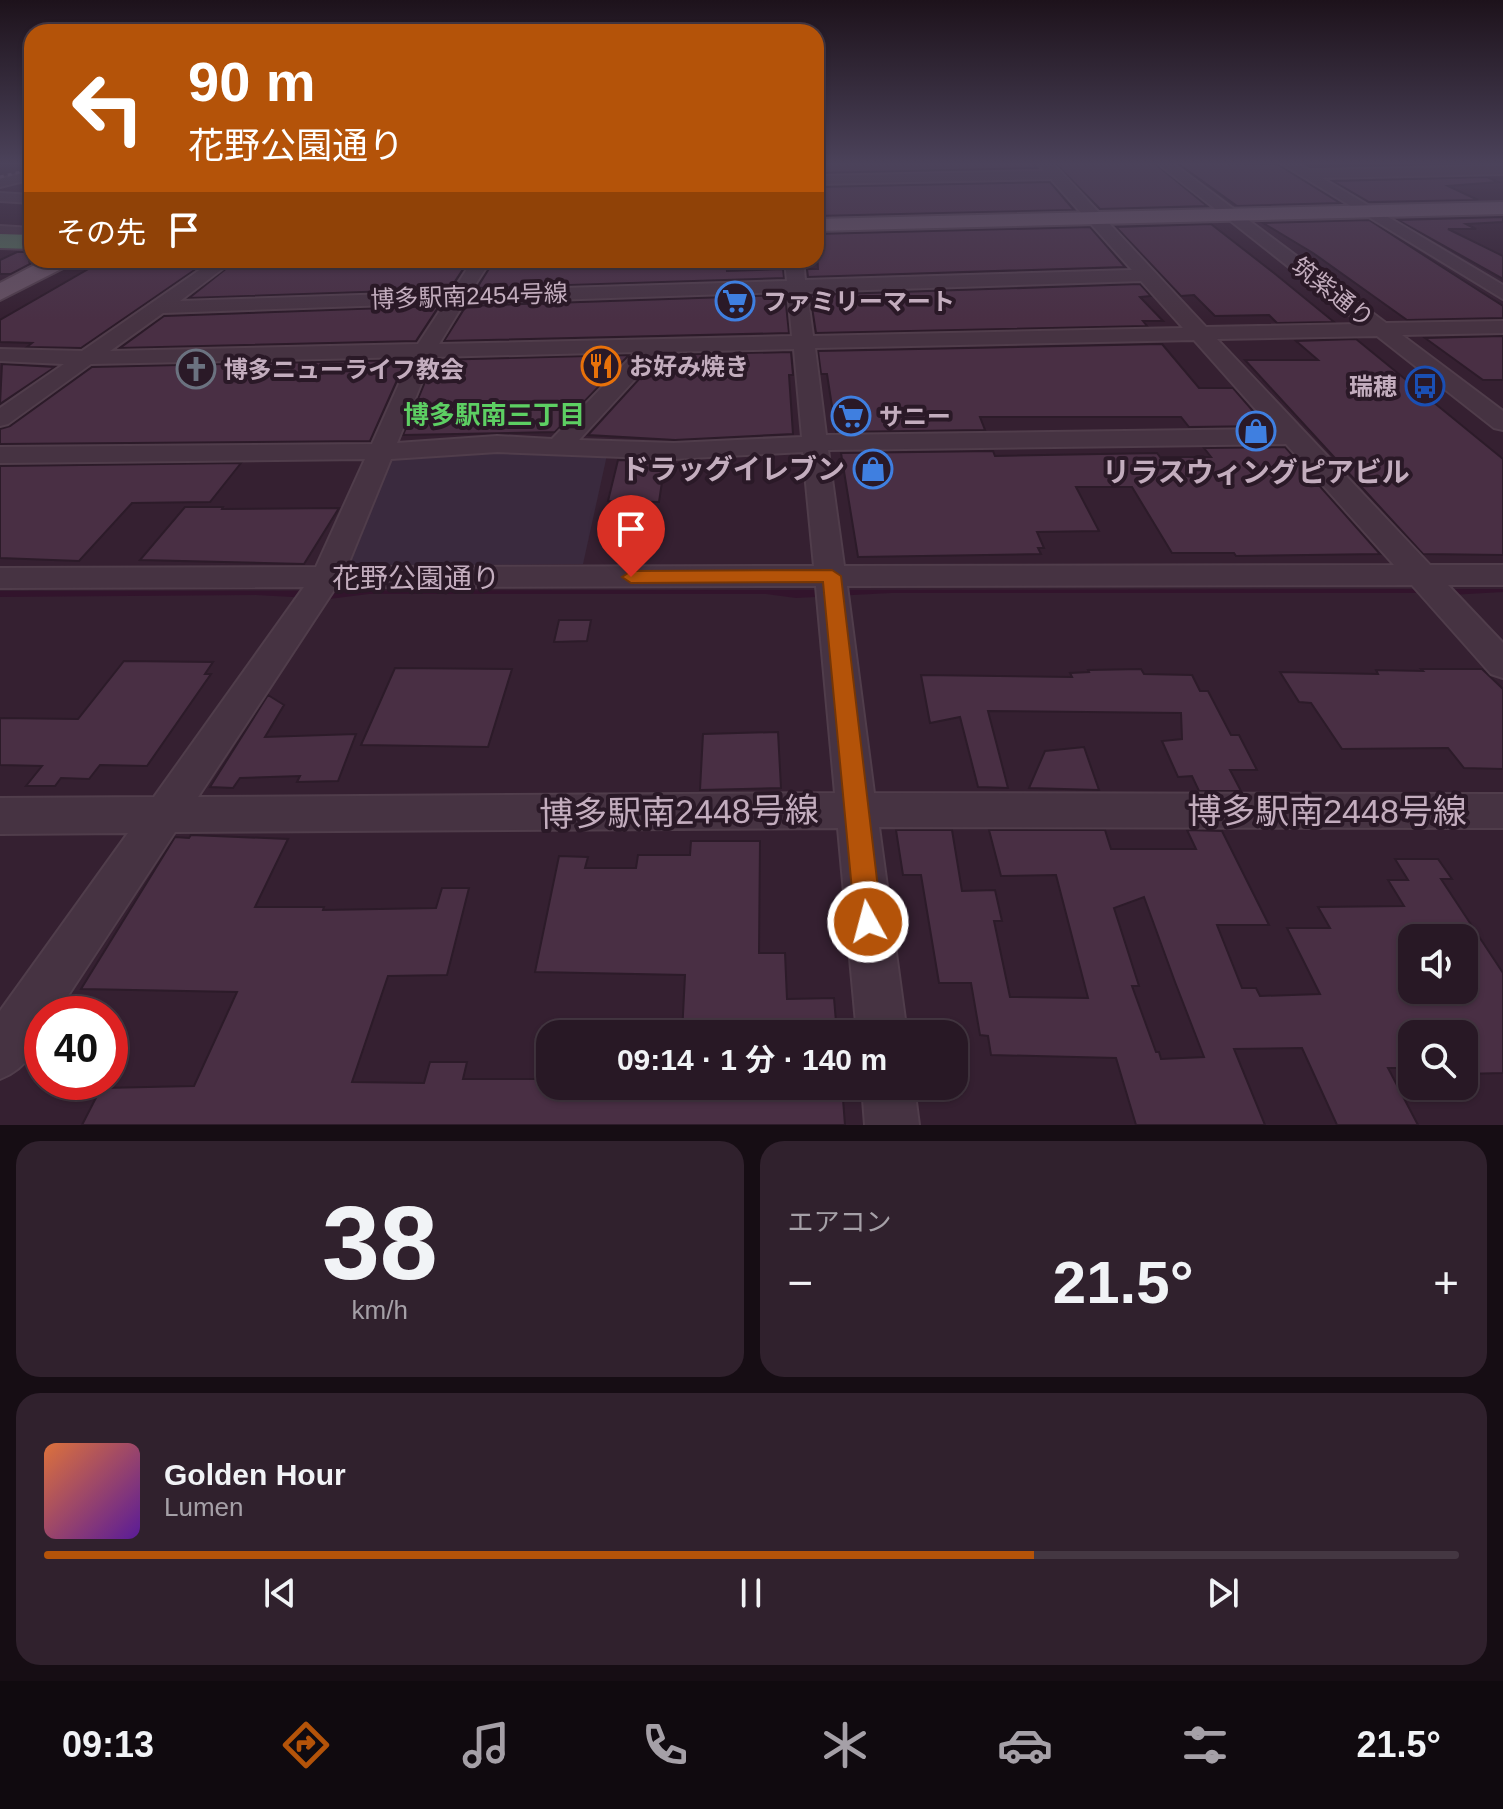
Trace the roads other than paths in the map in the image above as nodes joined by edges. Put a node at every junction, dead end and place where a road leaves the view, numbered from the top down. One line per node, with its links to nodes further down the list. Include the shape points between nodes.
1 (1090, 214): 5 (street)
2 (1224, 214): 5 (main road)
3 (1232, 214): 25 (street, 筑紫通り)
4 (1374, 214): 16 (street)
5 (1097, 223): 7 (main road); 18 (street)
6 (24, 224): 9 (street)
7 (824, 225)
8 (24, 234): 9 (street)
9 (2, 235): 10 (highway)
10 (24, 240)
11 (0, 249): 12 (street)
12 (24, 250)
13 (46, 268): 20 (main road)
14 (214, 268): 23 (street)
15 (477, 268): 22 (street)
16 (1470, 272): 17 (street); 21 (street)
17 (1503, 272)
18 (1145, 275): 19 (street, 博多駅南2454号線); 26 (street)
19 (797, 279): 22 (street, 博多駅南2454号線); 27 (street)
20 (0, 293)
21 (1503, 293)
22 (460, 296): 23 (street, 博多駅南2454号線); 29 (street)
23 (159, 307): 31 (street)
24 (1503, 327): 25 (street)
25 (1379, 328): 26 (street); 33 (street, 筑紫通り)
26 (1199, 332): 27 (street); 34 (street)
27 (804, 342): 28 (street); 35 (street)
28 (654, 346): 29 (street); 36 (street)
29 (424, 351): 31 (street); 37 (street)
30 (0, 355): 31 (street)
31 (86, 358): 32 (street)
32 (0, 419)
33 (1503, 423)
34 (1295, 436): 35 (street); 41 (street)
35 (815, 443): 36 (street, via 674,451); 40 (street)
36 (558, 447): 37 (street)
37 (383, 449): 38 (street); 43 (street)
38 (0, 455)
39 (1503, 575): 41 (street, 花野公園通り)
40 (832, 576): 41 (street, 花野公園通り); 43 (street, 花野公園通り); 47 (street)
41 (1421, 576): 45 (street)
42 (0, 578): 43 (street, 花野公園通り)
43 (327, 578): 50 (street)
44 (1503, 627): 45 (street)
45 (1470, 628): 46 (street)
46 (1503, 665)
47 (855, 810): 48 (street, 博多駅南2448号線); 50 (street, 博多駅南2448号線); 51 (street)
48 (1503, 811)
49 (0, 816): 50 (street, 博多駅南2448号線)
50 (163, 817): 52 (street)
51 (880, 1020)
52 (0, 1054)
53 (889, 1100): 54 (street)
54 (892, 1125)

